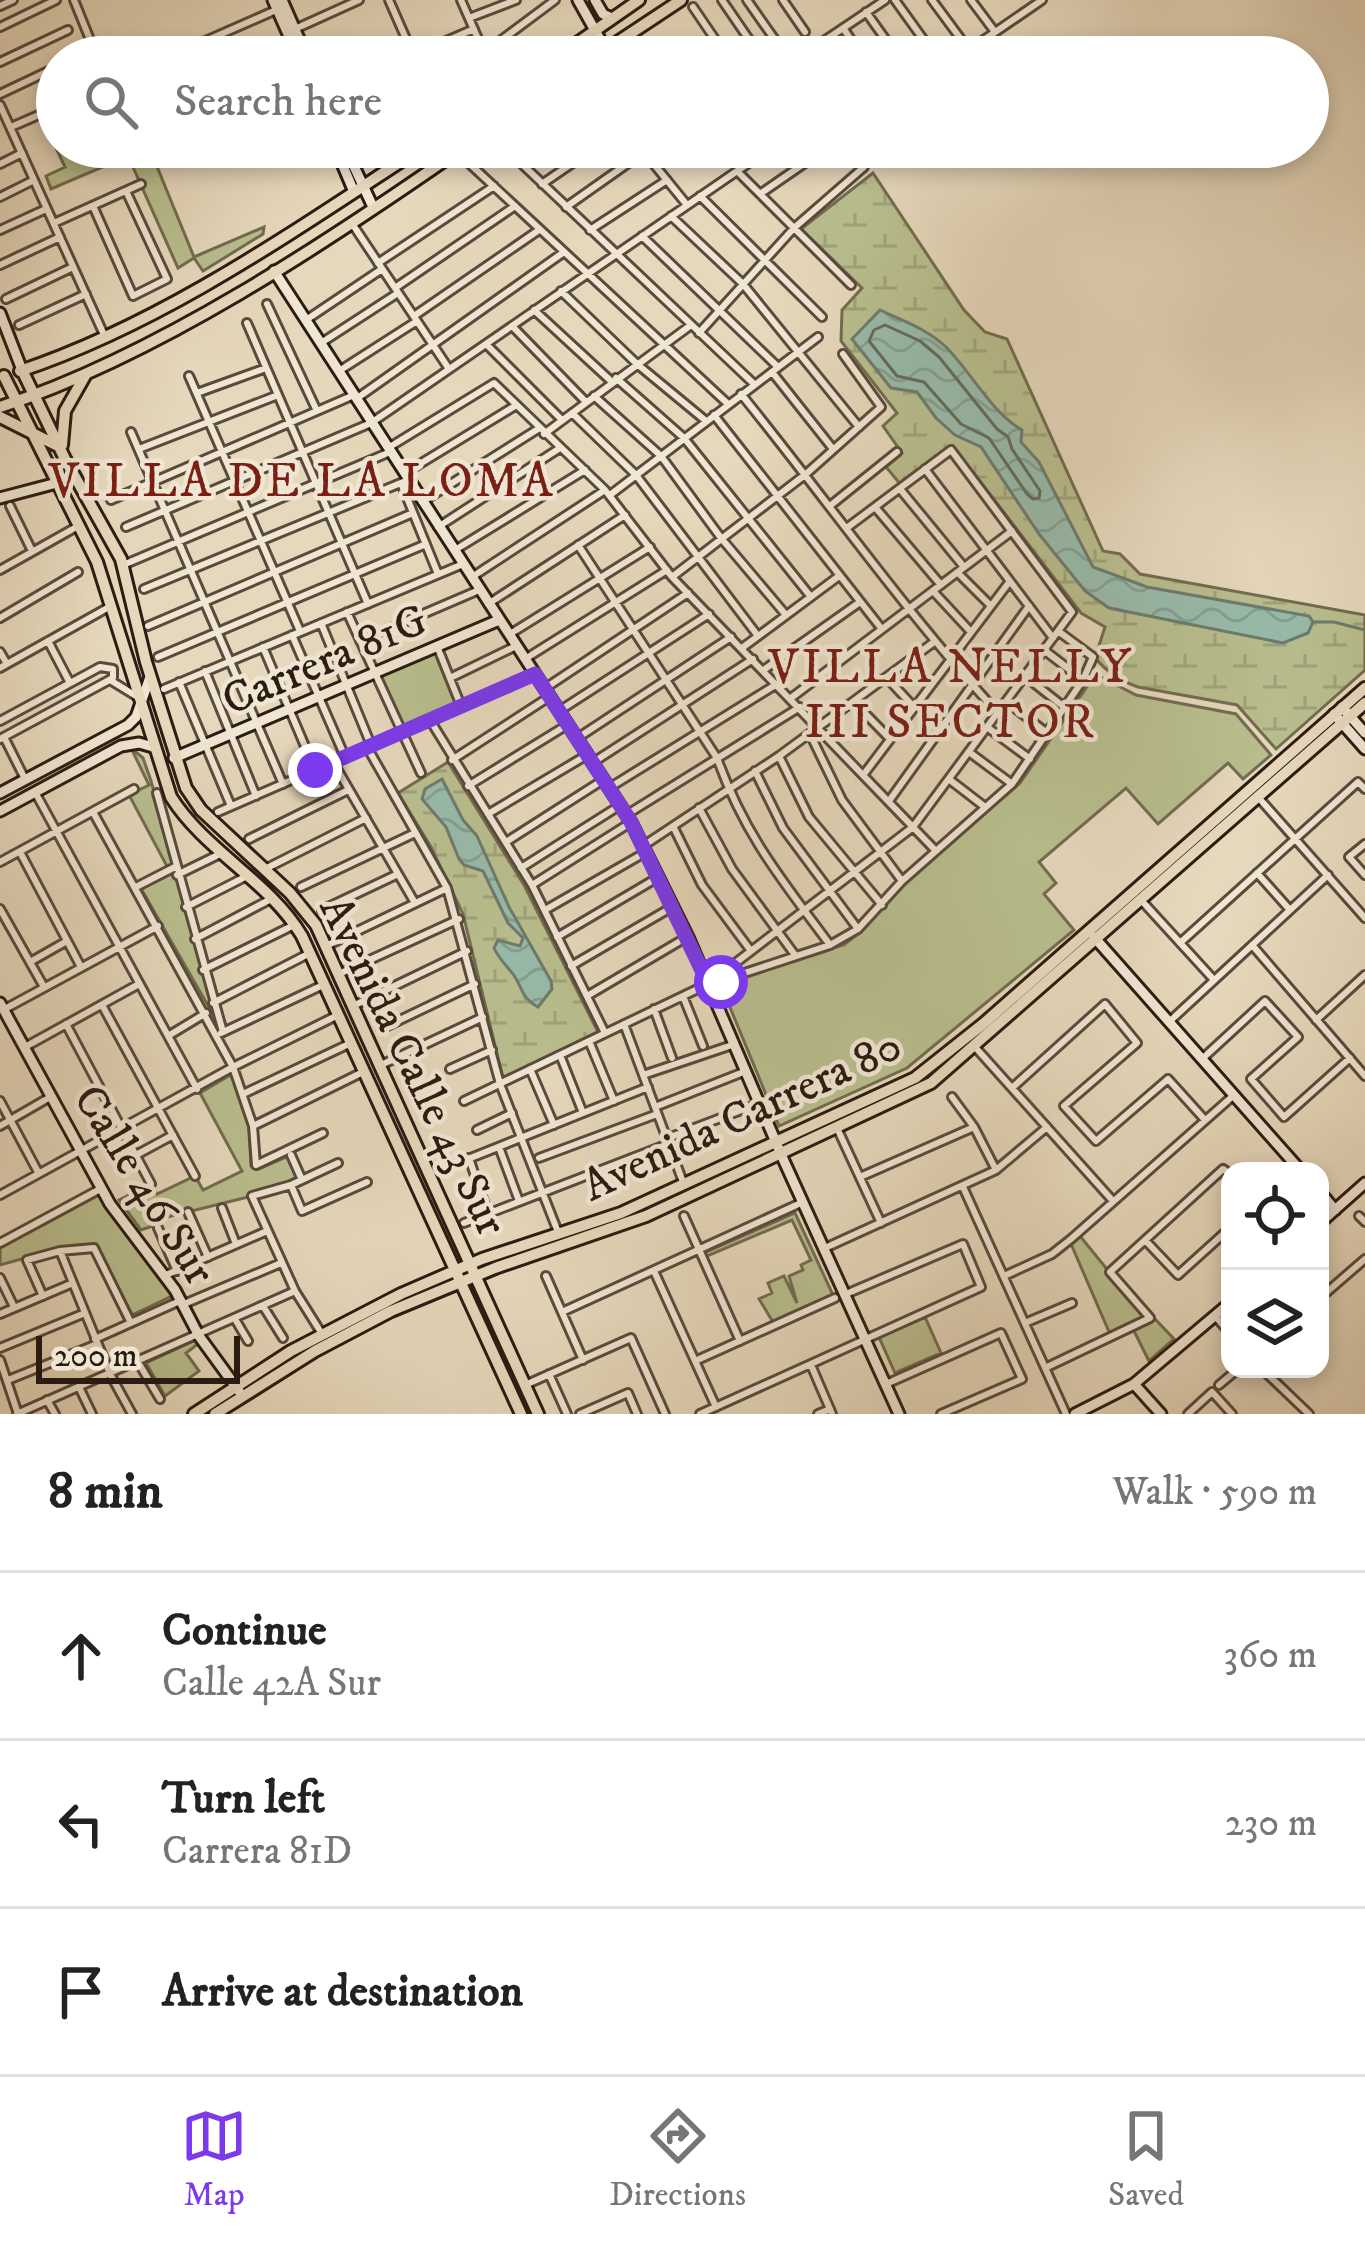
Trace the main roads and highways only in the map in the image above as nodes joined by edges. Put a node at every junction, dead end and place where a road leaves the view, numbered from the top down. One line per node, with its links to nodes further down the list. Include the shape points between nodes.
1 (639, 0): 3 (main road)
2 (687, 4): 4 (main road)
3 (587, 36)
4 (631, 36)
5 (390, 168): 7 (main road, via 230,269 105,337)
6 (432, 168): 8 (main road, via 274,271)
7 (22, 370): 9 (main road); 10 (main road, Avenida Calle 43 Sur)
8 (88, 372): 10 (main road); 16 (main road, via 64,411)
9 (2, 377): 11 (main road, Avenida Calle 43 Sur)
10 (32, 395): 11 (main road); 15 (main road, Avenida Calle 43 Sur)
11 (17, 401): 12 (main road); 14 (main road, Avenida Calle 43 Sur)
12 (0, 407)
13 (0, 418): 14 (main road)
14 (35, 437): 15 (main road); 18 (main road, Avenida Calle 43 Sur)
15 (58, 446): 16 (main road, Avenida Calle 43 Sur)
16 (65, 460): 17 (main road, Avenida Calle 43 Sur)
17 (88, 494): 18 (main road); 23 (main road, Avenida Calle 43 Sur, via 123,565)
18 (80, 525): 22 (main road, Avenida Calle 43 Sur)
19 (1365, 688): 21 (main road, Avenida Carrera 80)
20 (1365, 703): 21 (main road, Avenida Carrera 80)
21 (1342, 715): 24 (main road, Avenida Carrera 80); 24 (main road, Avenida Carrera 80, via 1141,900)
22 (144, 720): 23 (main road, via 150,708); 27 (main road, Avenida Calle 43 Sur, via 177,807 295,924)
23 (163, 720): 26 (main road, Avenida Calle 43 Sur, via 201,809 310,916)
24 (1092, 935): 25 (main road, Avenida Carrera 80, via 924,1073); 25 (main road, Avenida Carrera 80, via 931,1083)
25 (779, 1149): 26 (main road, Avenida Carrera 80); 26 (main road, Avenida Carrera 80, via 613,1230)
26 (474, 1269): 27 (main road, Avenida Carrera 80); 32 (main road, Avenida Calle 43 Sur)
27 (458, 1276): 28 (main road, Avenida Carrera 80); 28 (main road, Avenida Carrera 80, via 322,1334); 31 (main road, Avenida Calle 43 Sur)
28 (238, 1390): 29 (main road, Avenida Carrera 80); 30 (main road, Avenida Carrera 80)
29 (194, 1414)
30 (215, 1414)
31 (521, 1414)
32 (538, 1414)

